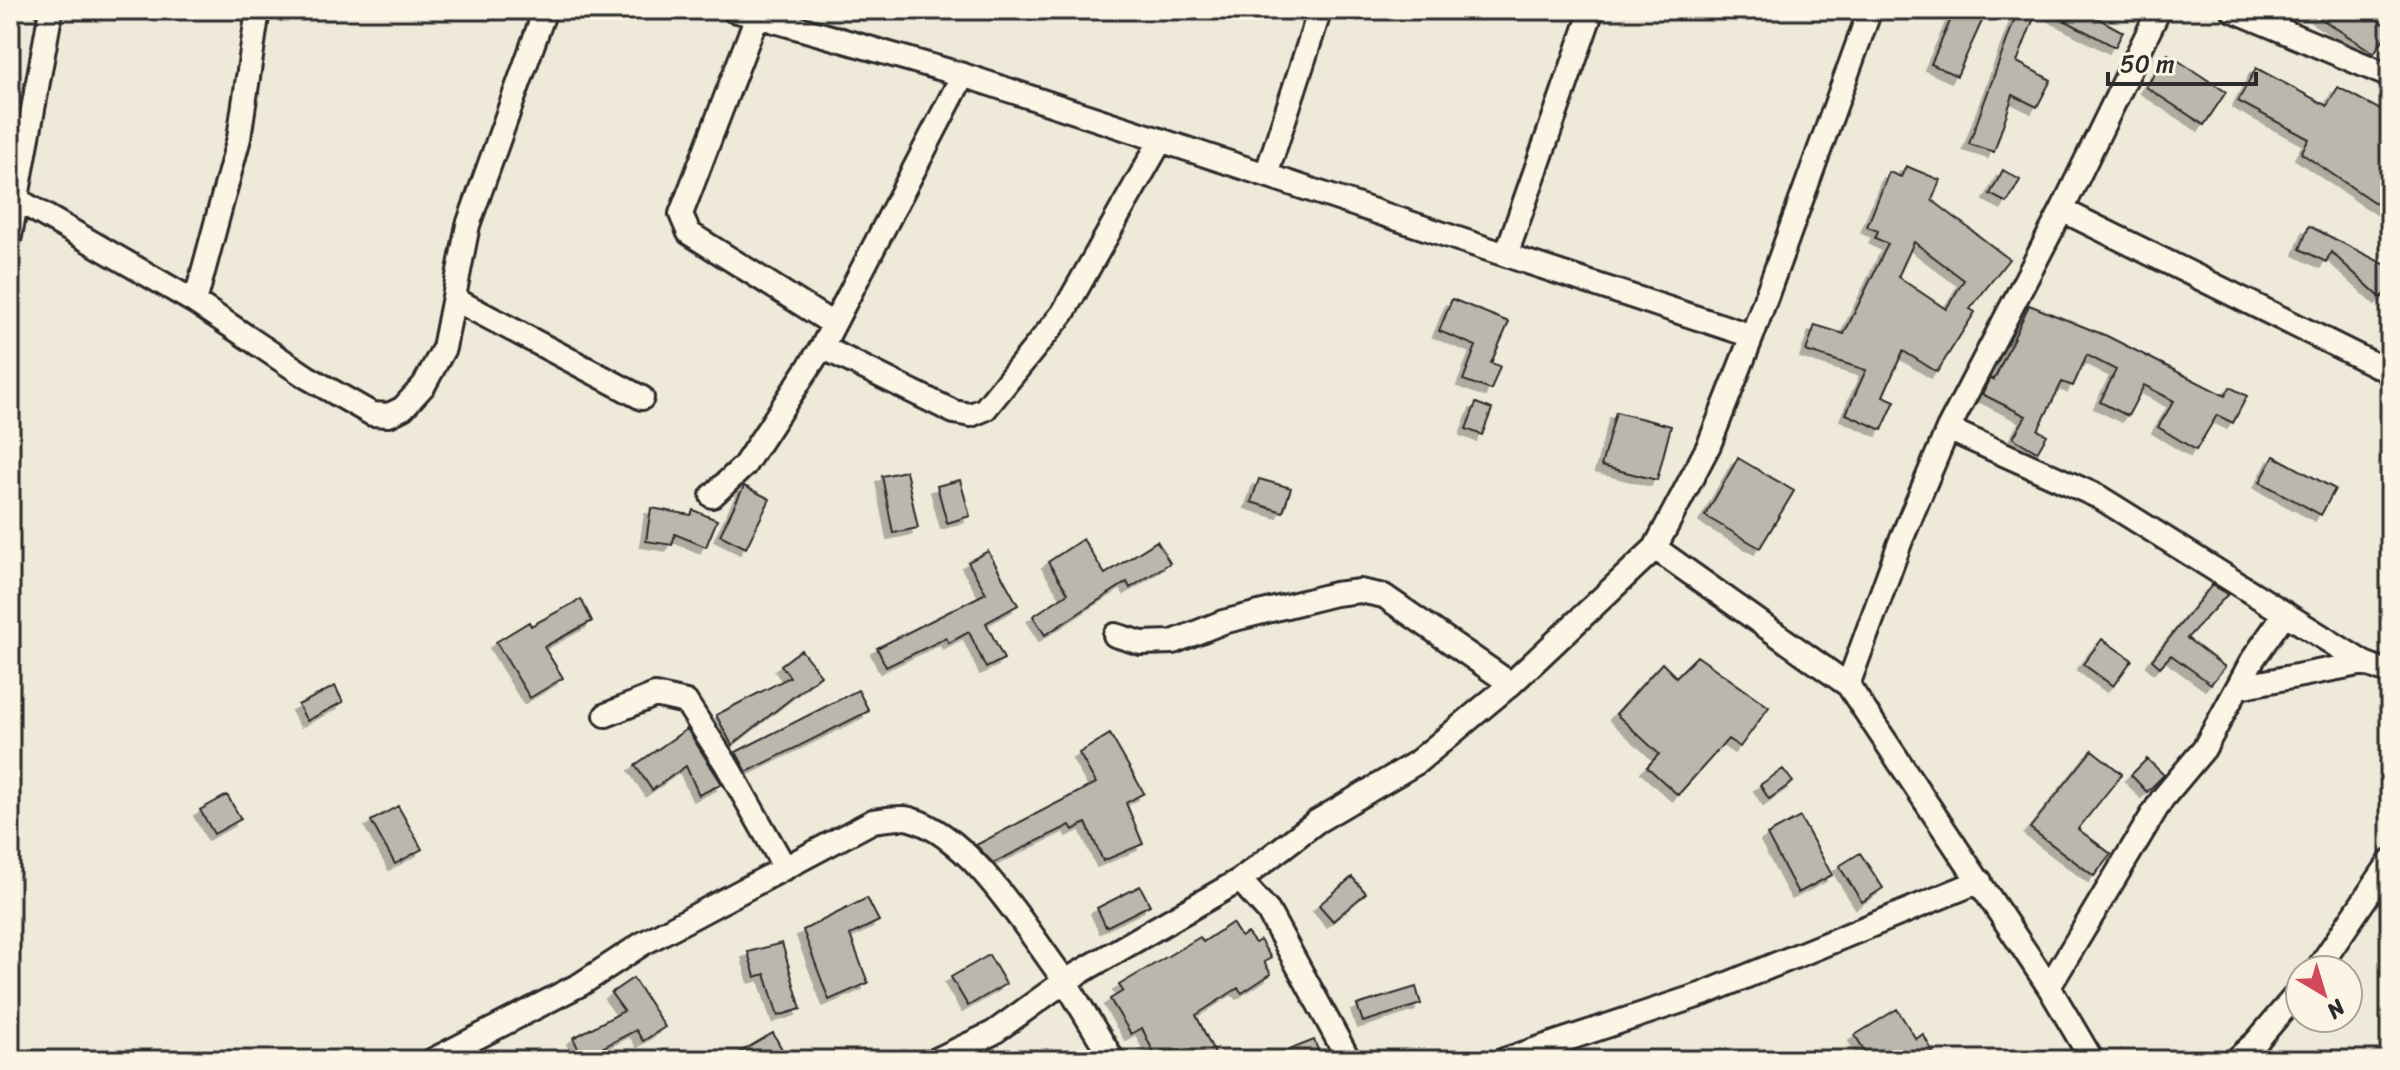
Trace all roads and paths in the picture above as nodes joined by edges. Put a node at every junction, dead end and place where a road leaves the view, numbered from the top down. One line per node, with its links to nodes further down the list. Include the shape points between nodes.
1 (51, 10): 15 (street)
2 (258, 10): 20 (street, via 239,138)
3 (545, 10): 19 (street, via 468,225)
4 (733, 10): 10 (street)
5 (1320, 10): 14 (street)
6 (1592, 10): 18 (street)
7 (1870, 10): 22 (street)
8 (2159, 10): 16 (street)
9 (2233, 10): 11 (street)
10 (758, 13): 12 (street); 21 (street, via 681,214 683,225)
11 (2387, 69)
12 (963, 75): 13 (street); 21 (street)
13 (1161, 140): 14 (street); 23 (street, via 1063,313 985,409 971,415 954,412)
14 (1266, 175): 18 (street)
15 (16, 199): 17 (street); 20 (street)
16 (2062, 210): 24 (street); 26 (street)
17 (10, 236)
18 (1506, 255): 22 (street)
19 (456, 300): 20 (street, via 444,348 424,385 389,415 372,414 307,377); 25 (street)
20 (195, 302)
21 (833, 324): 23 (street)
22 (1752, 336): 28 (street, via 1709,445)
23 (822, 347): 27 (street, via 744,466)
24 (2390, 372)
25 (642, 398)
26 (1948, 429): 29 (street, via 2099,497); 34 (street)
27 (712, 496)
28 (1655, 548): 33 (street); 34 (street)
29 (2285, 613): 31 (street); 35 (street)
30 (1115, 635): 33 (street, via 1141,643 1173,642 1223,622 1360,591 1384,596)
31 (2364, 663): 32 (street); 35 (street)
32 (2390, 673)
33 (1511, 684): 39 (street, via 1416,763 1316,822)
34 (1848, 685): 40 (street)
35 (2239, 687): 43 (street, via 2204,749 2162,799)
36 (606, 715): 38 (street, via 655,695 686,702)
37 (2390, 862): 41 (street)
38 (785, 868): 42 (street, via 873,821 909,818 947,839 977,865); 46 (street, via 642,944 581,984)
39 (1240, 880): 42 (street); 49 (street, via 1268,911)
40 (1980, 881): 43 (street); 45 (street)
41 (2328, 954)
42 (1065, 981): 47 (street, via 993,1033); 48 (street)
43 (2049, 987): 51 (street)
44 (2284, 1009): 52 (street)
45 (1544, 1054): 50 (street)
46 (433, 1060)
47 (936, 1060)
48 (1113, 1060)
49 (1349, 1060)
50 (1504, 1060)
51 (2092, 1060)
52 (2236, 1060)

